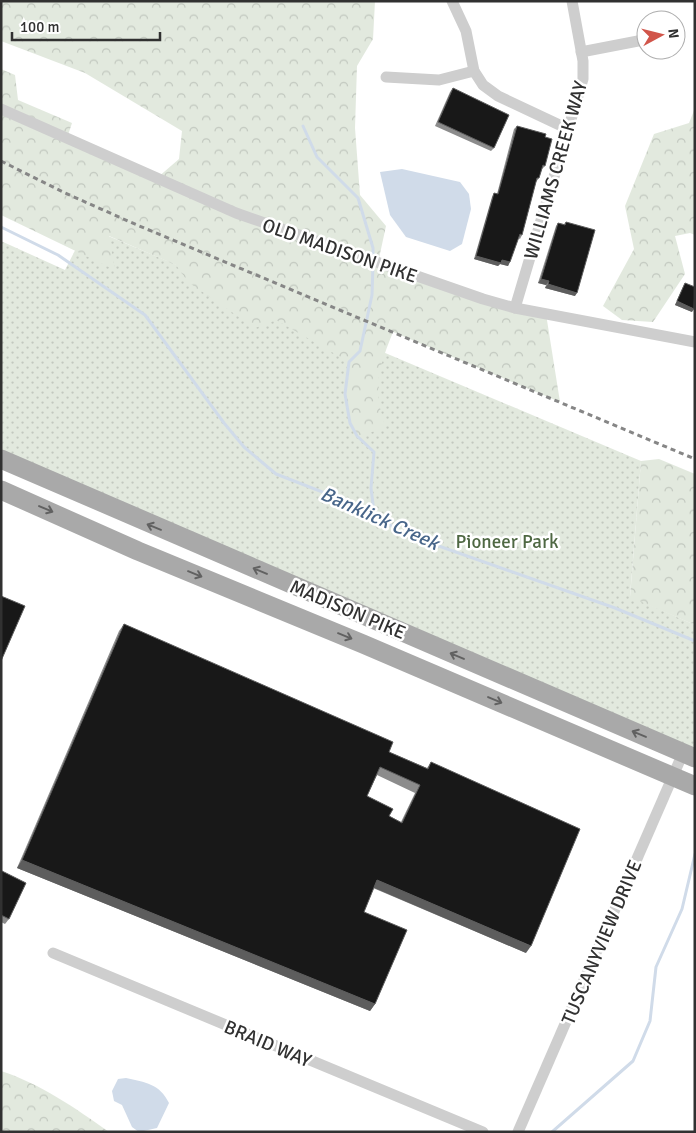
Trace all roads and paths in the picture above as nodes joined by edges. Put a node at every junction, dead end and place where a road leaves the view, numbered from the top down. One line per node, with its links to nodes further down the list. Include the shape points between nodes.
1 (452, 1): 5 (street, via 466,31)
2 (572, 1): 4 (street, WILLIAMS CREEK WAY)
3 (636, 41): 4 (street)
4 (581, 52): 8 (street, WILLIAMS CREEK WAY, via 583,79)
5 (474, 71): 6 (street, via 439,80); 8 (street, via 483,85 498,96)
6 (386, 78)
7 (1, 109): 9 (street, OLD MADISON PIKE, via 236,213 419,278)
8 (568, 129): 9 (street, WILLIAMS CREEK WAY)
9 (515, 308): 10 (street, OLD MADISON PIKE)
10 (695, 342)
11 (1, 459): 13 (main road, MADISON PIKE, one-way to 11)
12 (1, 490): 14 (main road, MADISON PIKE, one-way to 14)
13 (689, 755): 14 (street, TUSCANYVIEW DRIVE)
14 (672, 776): 15 (main road, MADISON PIKE); 18 (street, TUSCANYVIEW DRIVE)
15 (695, 786)
16 (52, 953): 17 (street, BRAID WAY)
17 (483, 1132)
18 (518, 1132)

